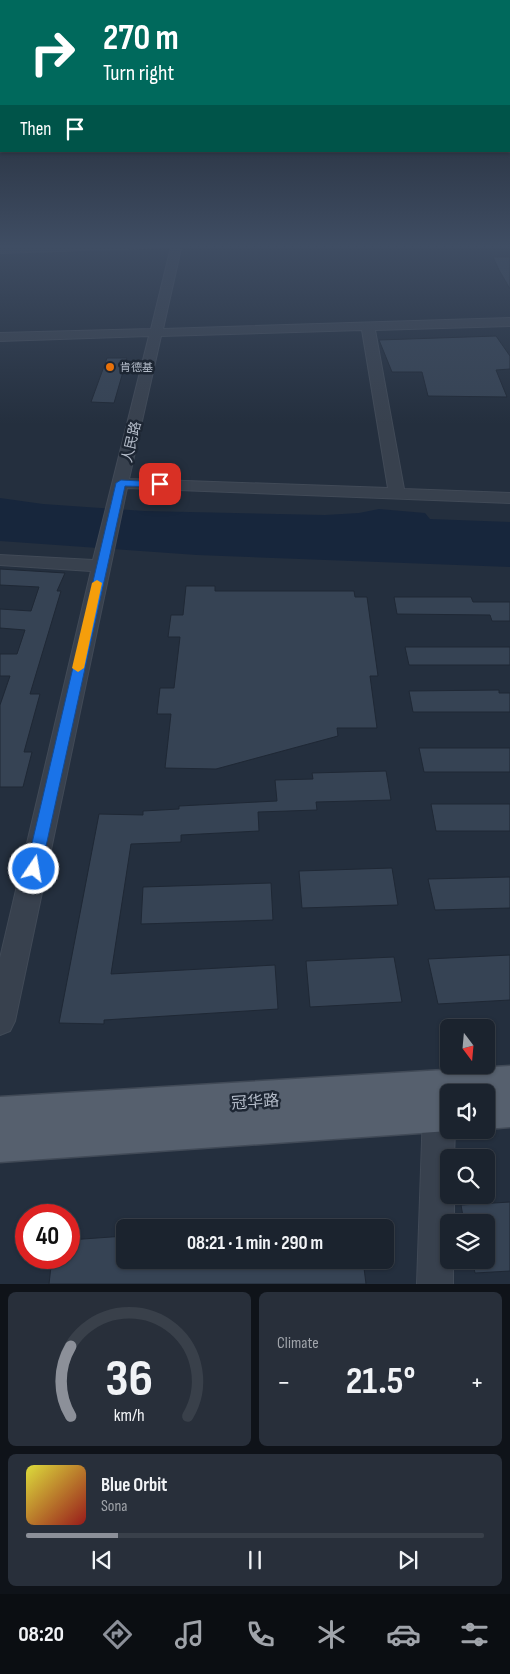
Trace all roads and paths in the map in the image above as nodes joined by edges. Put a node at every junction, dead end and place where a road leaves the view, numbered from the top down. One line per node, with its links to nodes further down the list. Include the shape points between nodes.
1 (163, 304): 4 (street, 人民路)
2 (510, 320): 3 (street); 4 (street)
3 (368, 327): 4 (street); 7 (street)
4 (157, 332): 5 (street); 6 (street, 人民路)
5 (0, 336)
6 (121, 483): 7 (street); 10 (street, 人民路)
7 (397, 494): 8 (street)
8 (510, 498)
9 (0, 560): 10 (street)
10 (102, 561): 11 (street, 人民路)
11 (0, 1021)
12 (510, 1086): 16 (main road, 冠华路)
13 (510, 1107): 14 (main road)
14 (495, 1108)
15 (440, 1112): 18 (main road, 冠华路)
16 (0, 1118)
17 (443, 1139): 19 (street)
18 (0, 1142)
19 (435, 1284)

